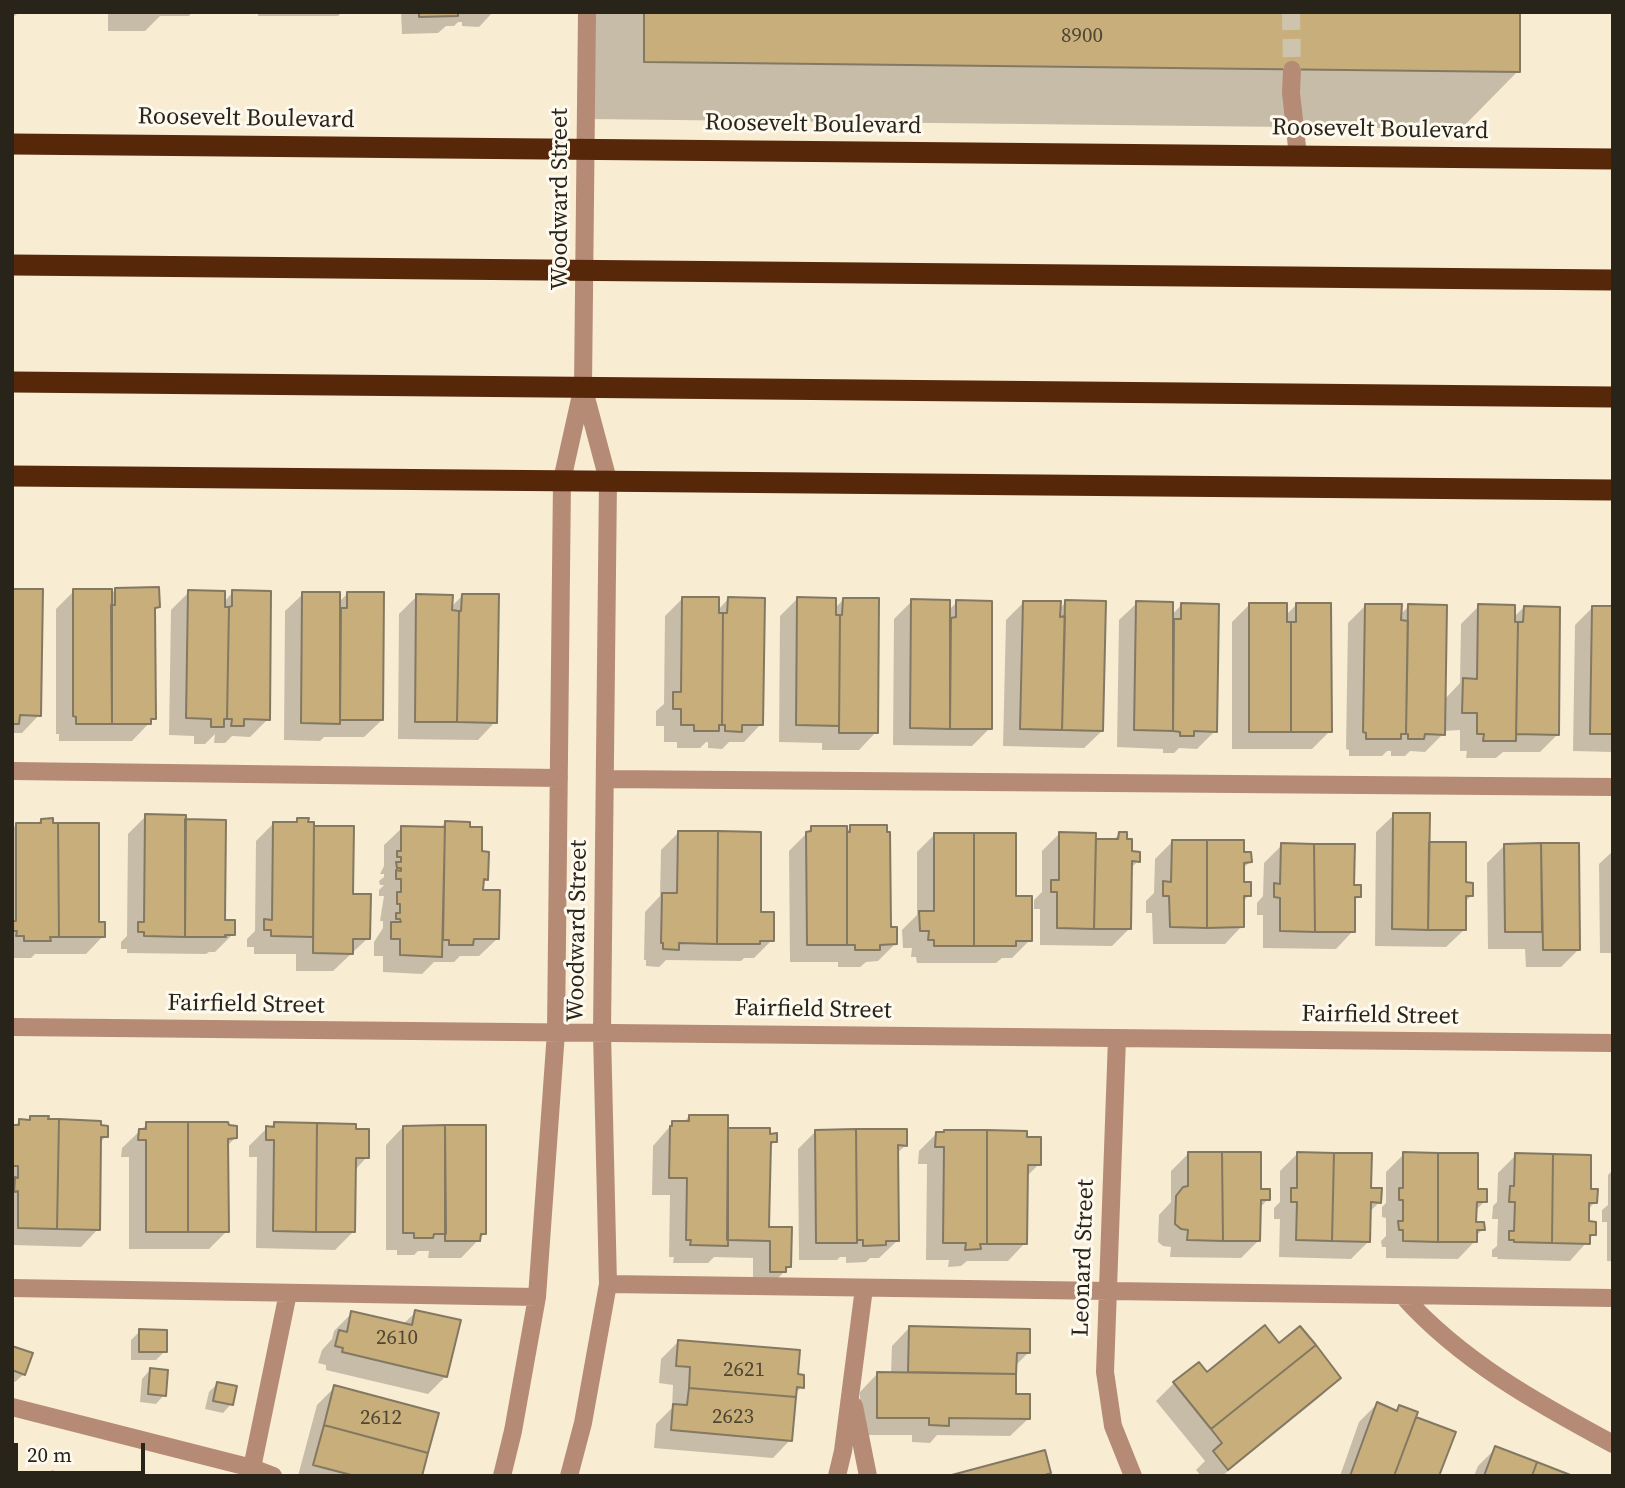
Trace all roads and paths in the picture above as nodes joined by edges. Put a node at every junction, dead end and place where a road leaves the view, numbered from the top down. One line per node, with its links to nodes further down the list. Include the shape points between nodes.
1 (587, 12): 4 (street, Woodward Street)
2 (1292, 70): 5 (street)
3 (12, 144): 4 (highway, Roosevelt Boulevard)
4 (585, 149): 5 (highway, Roosevelt Boulevard); 8 (street, Woodward Street)
5 (1298, 156): 6 (highway, Roosevelt Boulevard)
6 (1613, 159)
7 (12, 265): 8 (highway)
8 (584, 270): 9 (highway); 11 (street, Woodward Street)
9 (1613, 279)
10 (12, 382): 11 (highway)
11 (583, 386): 12 (highway); 14 (street, Woodward Street); 15 (street, Woodward Street)
12 (1613, 397)
13 (12, 475): 14 (highway)
14 (562, 480): 15 (highway); 18 (street, Woodward Street)
15 (608, 480): 16 (highway); 19 (street, Woodward Street)
16 (1613, 490)
17 (12, 771): 18 (street)
18 (559, 778): 22 (street, Woodward Street)
19 (605, 779): 20 (street); 23 (street, Woodward Street)
20 (1613, 787)
21 (12, 1027): 22 (street, Fairfield Street)
22 (556, 1032): 23 (street, Fairfield Street); 32 (street, Woodward Street)
23 (602, 1033): 24 (street, Fairfield Street); 26 (street, Woodward Street)
24 (1117, 1038): 25 (street, Fairfield Street); 29 (street, Leonard Street)
25 (1613, 1043)
26 (608, 1284): 28 (street); 40 (street, Woodward Street)
27 (12, 1288): 30 (street)
28 (863, 1288): 29 (street); 34 (street)
29 (1107, 1291): 31 (street); 43 (street, Leonard Street, via 1105,1372 1113,1426)
30 (288, 1293): 32 (street); 37 (street)
31 (1403, 1296): 33 (street); 36 (street, via 1471,1360)
32 (537, 1297): 39 (street, Woodward Street)
33 (1613, 1298)
34 (851, 1388): 41 (street); 42 (street)
35 (12, 1407): 37 (street)
36 (1613, 1444)
37 (252, 1468): 38 (street)
38 (273, 1476)
39 (502, 1476)
40 (569, 1476)
41 (837, 1476)
42 (868, 1476)
43 (1133, 1476)

